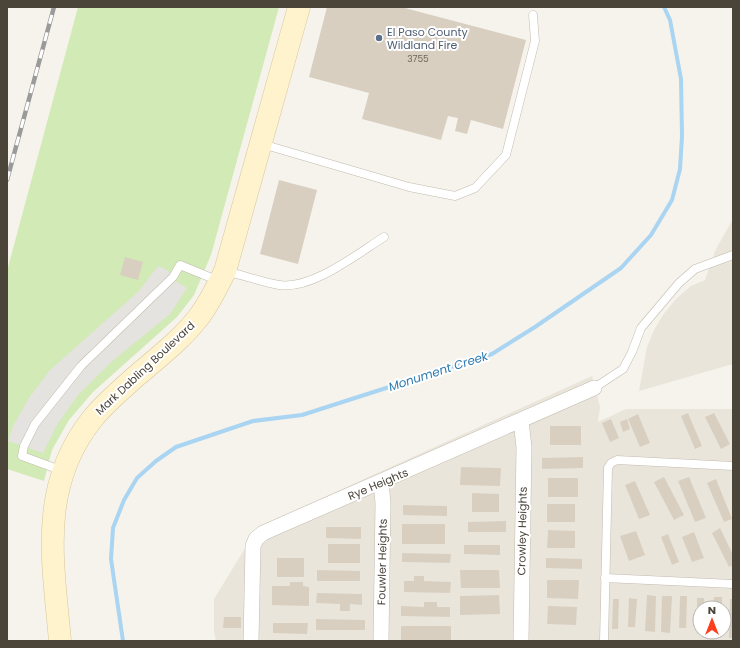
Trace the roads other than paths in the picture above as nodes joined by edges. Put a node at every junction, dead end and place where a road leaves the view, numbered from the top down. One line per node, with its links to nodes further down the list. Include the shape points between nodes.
1 (299, 7): 3 (street, Mark Dabling Boulevard)
2 (533, 15): 3 (lane, via 535,41 506,155 475,188 455,196 409,187)
3 (259, 143): 6 (street, Mark Dabling Boulevard)
4 (384, 237): 6 (lane, via 326,272 300,283 280,285)
5 (733, 255): 7 (lane, via 695,269 679,284 641,328 623,369)
6 (222, 276): 10 (street, Mark Dabling Boulevard, via 202,313 184,335 93,418 75,445); 10 (lane, via 180,265 173,277 81,366 35,424 22,456)
7 (594, 388): 8 (street, Rye Heights)
8 (521, 421): 11 (street, Rye Heights); 17 (street, Crowley Heights, via 524,447)
9 (733, 466): 12 (lane, via 617,460 611,463 608,468)
10 (64, 471): 14 (street, Mark Dabling Boulevard, via 54,506 52,537)
11 (381, 483): 15 (street, Rye Heights, via 263,533 256,539 253,546); 16 (street, Fouwler Heights)
12 (604, 578): 13 (lane); 18 (lane)
13 (733, 584)
14 (60, 641)
15 (251, 641)
16 (381, 641)
17 (521, 641)
18 (604, 641)

